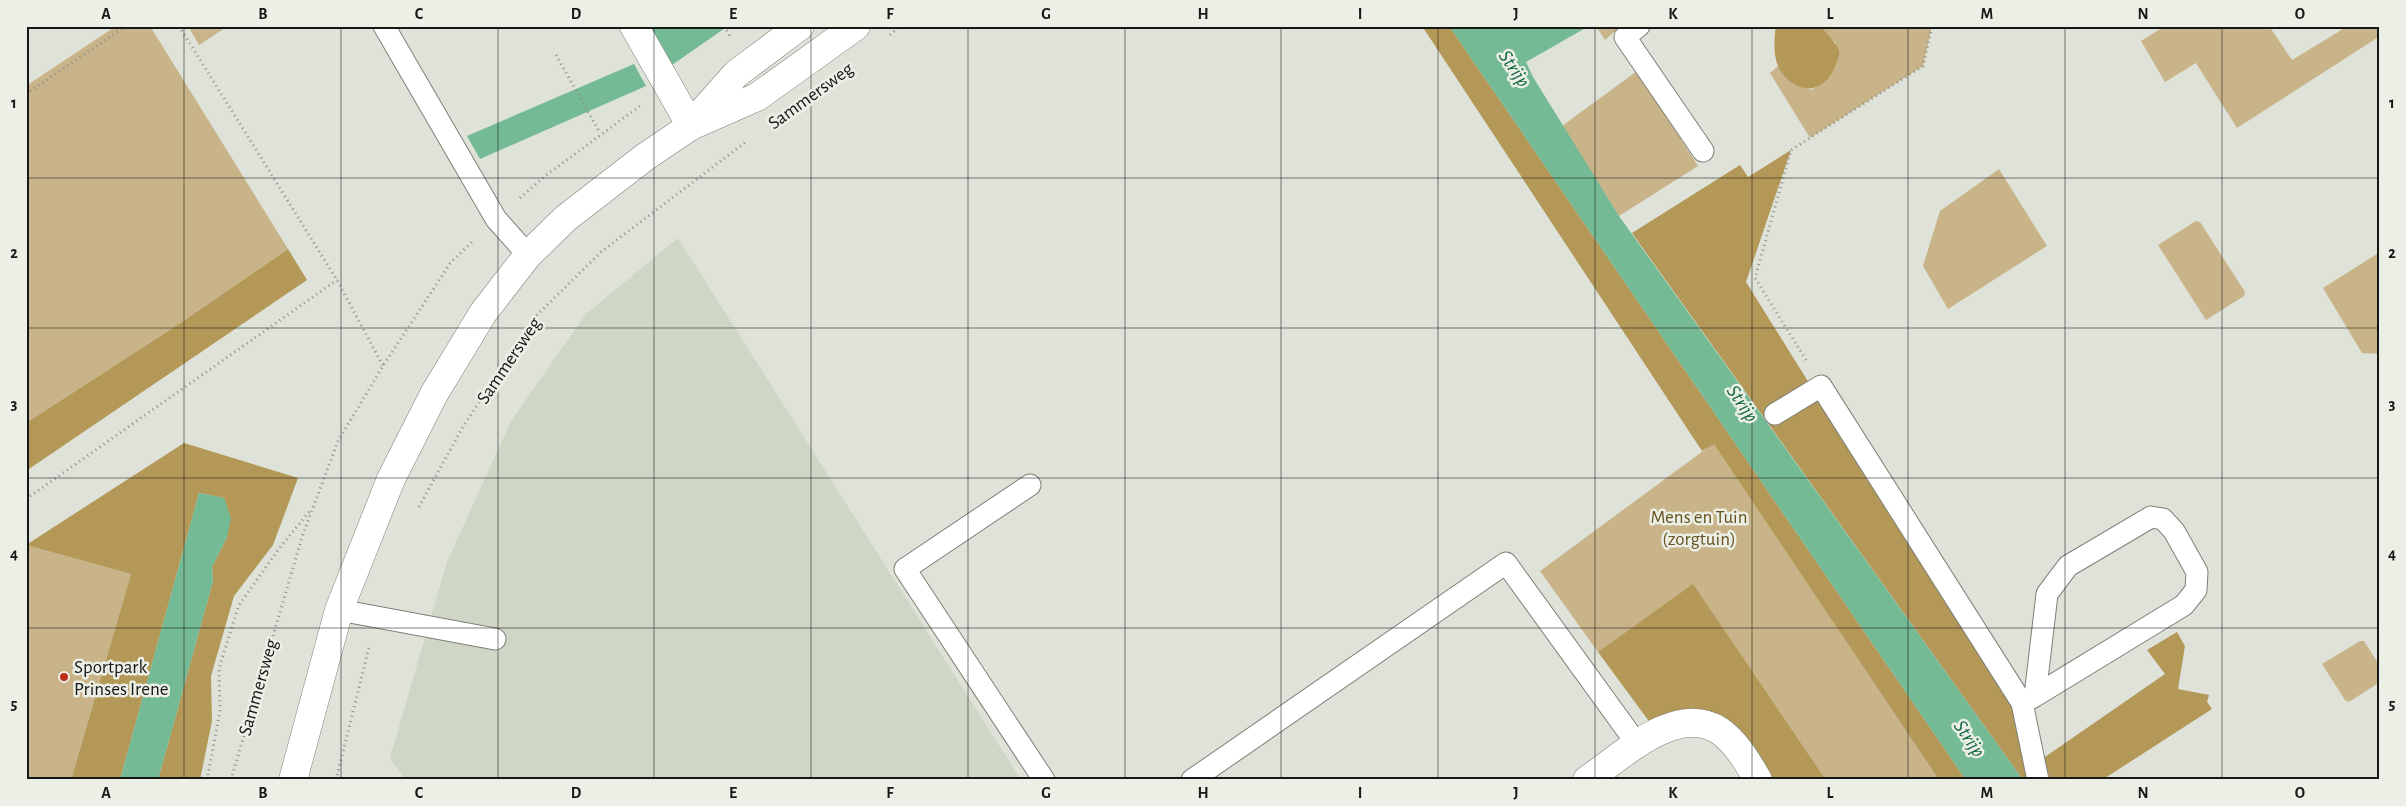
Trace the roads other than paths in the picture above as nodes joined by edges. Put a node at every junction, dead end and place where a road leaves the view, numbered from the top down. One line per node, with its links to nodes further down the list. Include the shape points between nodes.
1 (384, 26): 8 (lane, via 496,219)
2 (634, 26): 6 (street)
3 (800, 26): 6 (street, Sammersweg, via 736,74)
4 (856, 26): 6 (street, Sammersweg, via 757,97)
5 (1638, 26): 7 (lane, via 1625,37)
6 (691, 126): 8 (street, Sammersweg, via 566,218)
7 (1702, 151)
8 (528, 255): 11 (street, Sammersweg, via 483,313 434,394 391,478)
9 (1775, 414): 13 (lane, via 1822,386)
10 (1030, 485): 16 (lane, via 905,569)
11 (339, 610): 12 (lane); 15 (street, Sammersweg)
12 (495, 639)
13 (2029, 700): 13 (lane, via 2184,605 2196,590 2197,572 2174,531 2163,519 2151,517 2068,566 2047,594); 20 (lane)
14 (1637, 744): 17 (lane, via 1506,563); 18 (street); 19 (street, via 1679,724 1702,723 1721,731 1743,754)
15 (293, 780)
16 (1044, 780)
17 (1192, 780)
18 (1587, 780)
19 (1758, 780)
20 (2038, 780)

